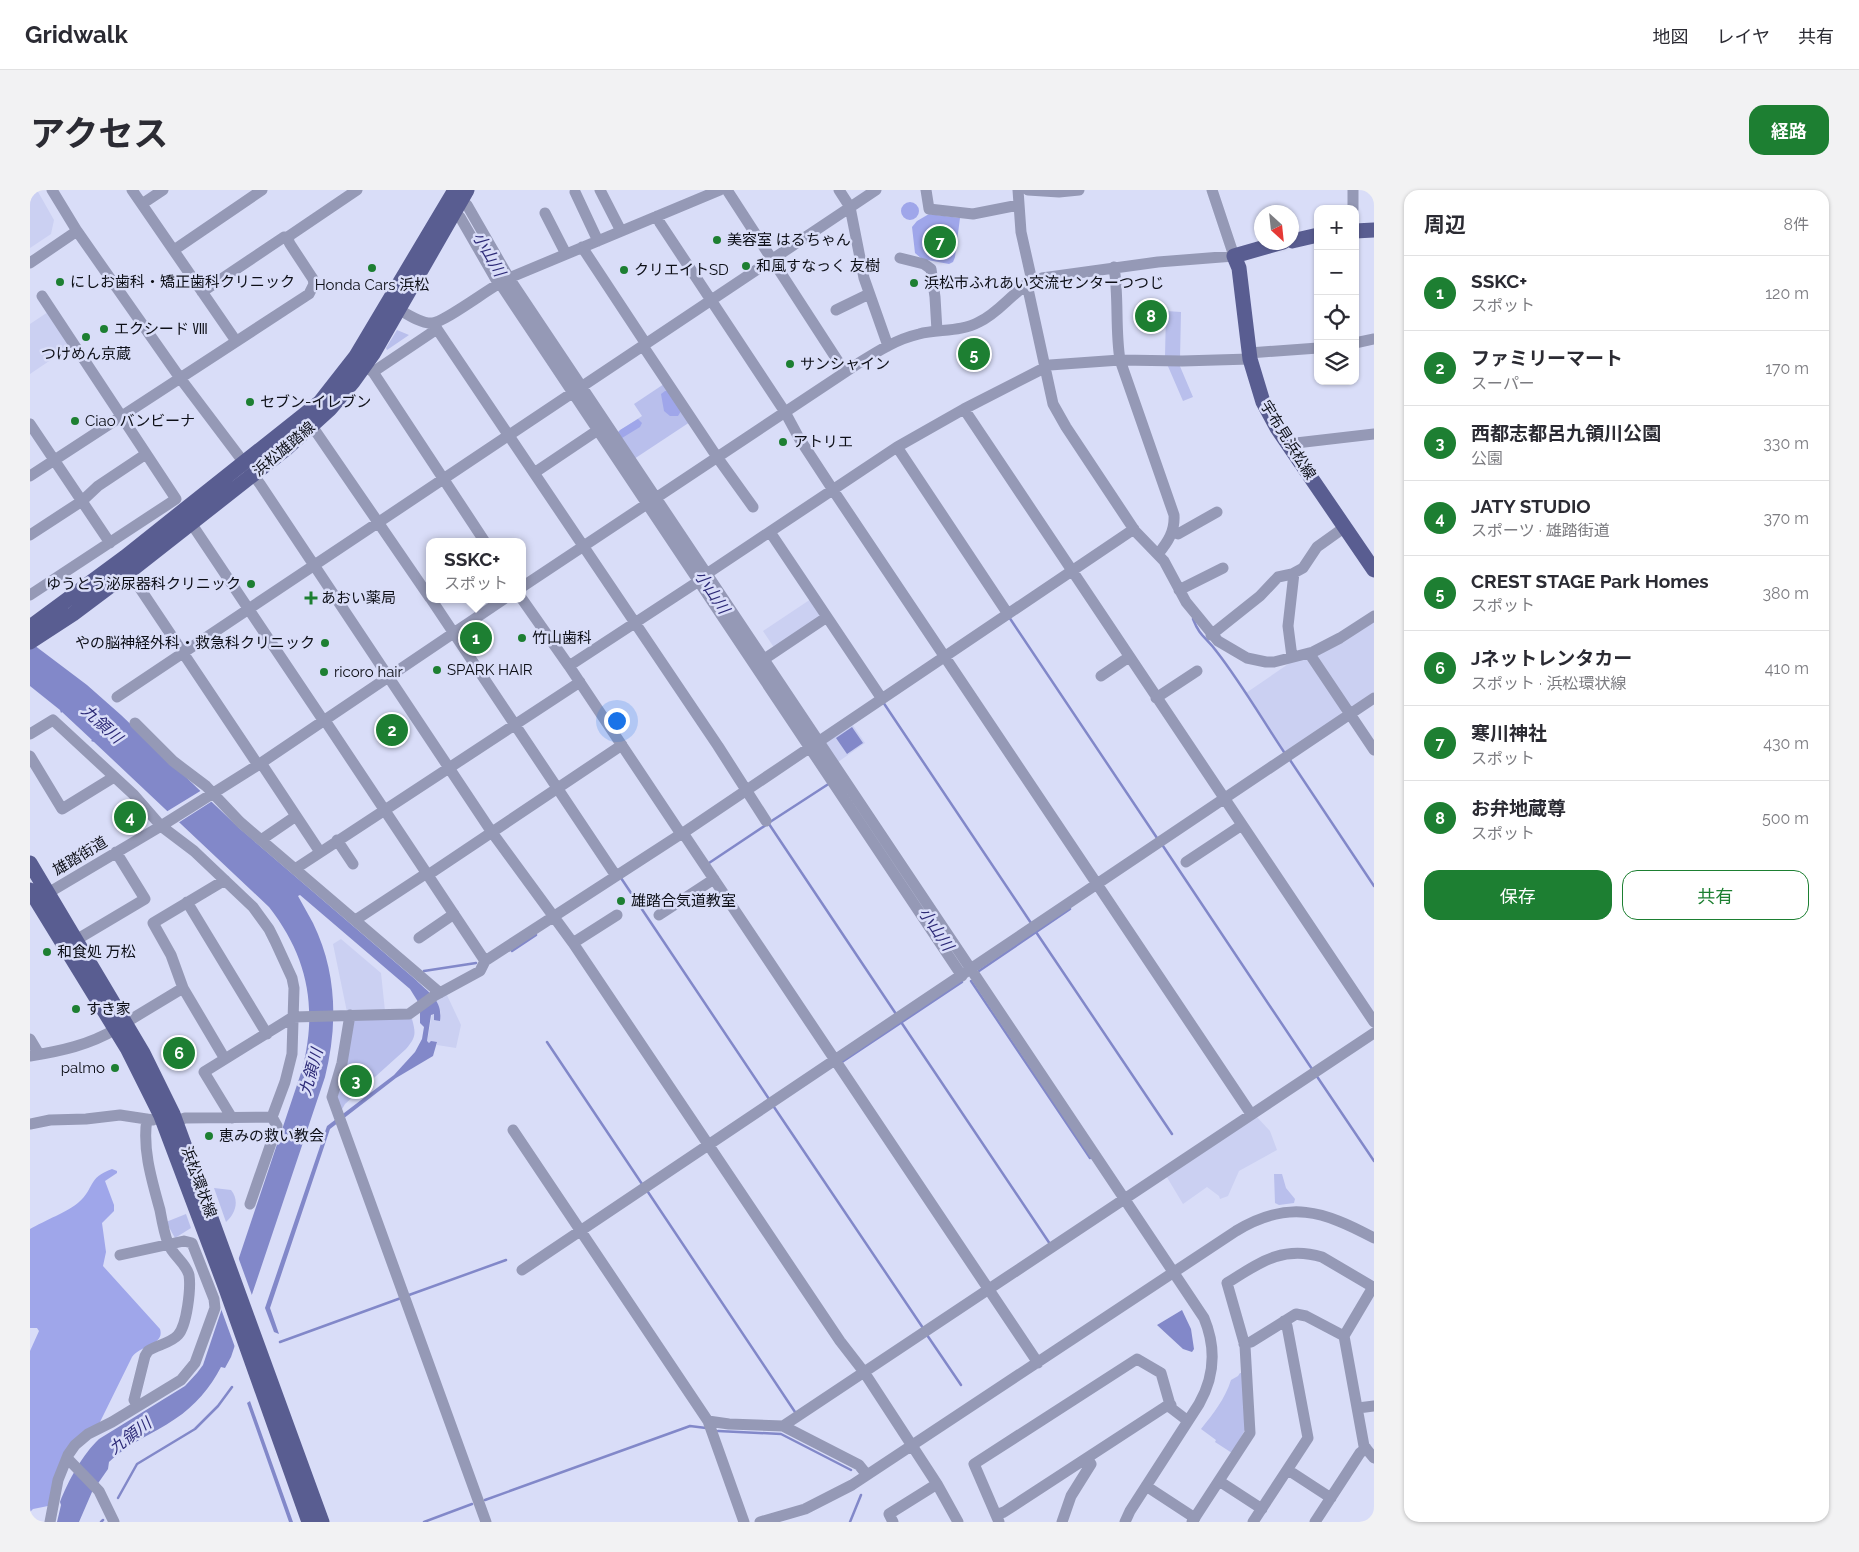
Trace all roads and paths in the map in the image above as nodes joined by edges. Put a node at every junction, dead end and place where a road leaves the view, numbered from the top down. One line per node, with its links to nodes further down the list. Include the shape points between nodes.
1 (52, 190): 25 (street)
2 (132, 190): 19 (street)
3 (163, 190): 19 (street)
4 (262, 190): 34 (street)
5 (600, 190): 27 (street)
6 (720, 190): 24 (street)
7 (727, 190): 39 (street)
8 (839, 190): 22 (street)
9 (876, 190): 22 (street)
10 (926, 190): 20 (street, via 929,209 973,214)
11 (1018, 190): 20 (street)
12 (1028, 190): 13 (street)
13 (1079, 190)
14 (1212, 190): 37 (street)
15 (1353, 190): 21 (street)
16 (351, 192): 30 (street)
17 (575, 192): 32 (street)
18 (459, 198): 42 (street, via 467,205); 48 (main road, 浜松雄踏線); 48 (main road, 浜松雄踏線)
19 (142, 204): 34 (street)
20 (1019, 205): 43 (street)
21 (1353, 205)
22 (850, 207): 39 (street); 45 (street)
23 (545, 213): 36 (street)
24 (657, 216): 27 (street); 47 (street)
25 (77, 230): 40 (street); 63 (street)
26 (1374, 230): 28 (main road)
27 (621, 231): 32 (street)
28 (1359, 231)
29 (1314, 236): 31 (main road)
30 (289, 238): 44 (street, via 284,237); 53 (street, via 312,279 313,289)
31 (1299, 239)
32 (598, 241): 33 (street)
33 (582, 247): 36 (street); 55 (street)
34 (174, 250): 44 (street)
35 (1255, 250): 37 (main road)
36 (566, 254): 42 (street)
37 (1234, 256): 41 (street); 58 (main road, 宇布見浜松線, via 1239,268)
38 (900, 258): 51 (street, via 931,269)
39 (772, 260): 47 (street); 62 (street)
40 (30, 263)
41 (1114, 267): 43 (street); 59 (street)
42 (503, 280): 50 (street); 64 (street)
43 (1029, 283): 51 (street, via 979,323); 60 (street)
44 (202, 292): 53 (street)
45 (869, 294): 49 (street); 56 (street)
46 (42, 296): 67 (street)
47 (710, 301): 55 (street); 66 (street)
48 (393, 306): 50 (street); 61 (main road, 浜松雄踏線); 78 (main road, 浜松雄踏線, via 320,402)
49 (836, 310)
50 (436, 326): 61 (street); 72 (street)
51 (937, 331): 56 (street, via 910,336)
52 (1374, 339): 54 (street)
53 (236, 341): 63 (street)
54 (1359, 342)
55 (644, 345): 64 (street); 76 (street)
56 (888, 346): 62 (street)
57 (1314, 348): 58 (street)
58 (1249, 356): 59 (street, via 1182,361); 74 (main road, 宇布見浜松線, via 1263,402)
59 (1120, 360): 60 (street); 92 (street, via 1174,515)
60 (1045, 368): 65 (street); 90 (street, via 1053,404)
61 (368, 369): 69 (main road, 浜松雄踏線); 81 (street)
62 (845, 372): 66 (street)
63 (180, 378): 67 (street); 78 (street)
64 (577, 390): 70 (street); 72 (street); 84 (street)
65 (964, 409): 73 (street); 101 (street)
66 (785, 412): 76 (street); 82 (street)
67 (121, 416): 75 (street); 77 (street)
68 (30, 424): 77 (street)
69 (312, 426): 78 (main road, 浜松雄踏線); 87 (street)
70 (598, 430): 79 (street); 84 (street)
71 (1374, 434): 74 (street, via 1296,443)
72 (509, 436): 79 (street); 81 (street)
73 (897, 447): 82 (street); 113 (street)
74 (1290, 448): 89 (main road, 宇布見浜松線)
75 (146, 454): 83 (street, via 98,486); 95 (street, via 176,499)
76 (717, 457): 84 (street); 85 (street)
77 (54, 460): 80 (street); 83 (street)
78 (248, 470): 88 (main road, 浜松雄踏線); 98 (street); 119 (main road, 浜松雄踏線, via 101,575)
79 (534, 473): 96 (street)
80 (30, 476)
81 (444, 479): 87 (street); 94 (street)
82 (833, 490): 91 (street); 122 (street)
83 (82, 501): 93 (street); 95 (street)
84 (651, 501): 96 (street); 104 (street)
85 (753, 507)
86 (1217, 512): 92 (street, via 1178,534)
87 (379, 522): 98 (street); 107 (street)
88 (191, 523): 102 (main road, 浜松雄踏線); 112 (street)
89 (1345, 527): 100 (main road, 宇布見浜松線); 103 (street, via 1317,547 1303,568)
90 (1134, 529): 97 (street); 101 (street)
91 (770, 532): 104 (street); 115 (street)
92 (1173, 532): 97 (street)
93 (30, 535)
94 (483, 538)
95 (110, 543): 108 (street)
96 (583, 546): 105 (street); 116 (street)
97 (1158, 554): 106 (street)
98 (314, 565): 112 (street); 128 (street)
99 (1223, 568): 106 (street)
100 (1374, 570)
101 (1072, 571): 113 (street); 123 (street)
102 (129, 572): 119 (main road, 浜松雄踏線, via 79,609); 120 (street)
103 (1294, 573): 118 (street, via 1278,577 1260,596); 124 (street, via 1288,626)
104 (703, 578): 116 (street); 125 (street); 136 (street)
105 (526, 584)
106 (1179, 590): 118 (street)
107 (426, 593)
108 (30, 595)
109 (433, 603): 117 (street)
110 (498, 603): 117 (street, 雄踏街道)
111 (525, 603): 126 (street)
112 (249, 609): 120 (street); 137 (street)
113 (1008, 614): 122 (street)
114 (1374, 616): 121 (street)
115 (827, 617): 125 (street); 134 (street)
116 (634, 623): 126 (street); 149 (street)
117 (453, 633): 128 (street, 雄踏街道); 139 (street)
118 (1212, 634): 124 (street, via 1237,653 1257,661)
119 (31, 636)
120 (184, 653): 131 (street); 145 (street)
121 (1309, 653): 124 (street); 135 (street)
122 (945, 657): 134 (street); 171 (street)
123 (1129, 657): 129 (street); 132 (street)
124 (1292, 658)
125 (763, 660): 136 (street)
126 (569, 666): 130 (street)
127 (1197, 670): 132 (street)
128 (388, 676): 137 (street, 雄踏街道); 146 (street)
129 (1101, 676)
130 (580, 682): 139 (street); 141 (street)
131 (117, 697)
132 (1156, 698): 151 (street)
133 (1374, 698): 135 (street)
134 (882, 699): 142 (street)
135 (1350, 714): 143 (street); 151 (street)
136 (794, 715): 142 (street)
137 (324, 719): 145 (street, 雄踏街道); 152 (street)
138 (135, 724): 150 (street)
139 (514, 724): 146 (street); 148 (street)
140 (30, 734): 147 (street, via 53,720)
141 (622, 745): 148 (street); 158 (street)
142 (814, 745): 149 (street); 183 (street)
143 (1374, 750)
144 (32, 764): 147 (street, via 62,809)
145 (260, 764): 150 (street, 雄踏街道); 153 (street)
146 (449, 767): 152 (street); 157 (street)
147 (114, 777): 155 (street)
148 (557, 788): 157 (street); 168 (street)
149 (746, 791): 154 (street); 158 (street)
150 (212, 794): 155 (street, 雄踏街道); 159 (street)
151 (1224, 800): 156 (street); 171 (street)
152 (384, 810): 160 (street); 167 (street)
153 (296, 816): 159 (street); 162 (street)
154 (766, 821)
155 (166, 823): 161 (street, 雄踏街道); 170 (street)
156 (1242, 825): 163 (street); 188 (street)
157 (491, 831): 167 (street); 177 (street)
158 (682, 833): 168 (street); 169 (street)
159 (262, 840): 166 (street)
160 (337, 840): 162 (street); 165 (street)
161 (116, 852): 172 (street, 雄踏街道); 180 (street, via 144,898)
162 (320, 852): 166 (street)
163 (1186, 862)
164 (30, 863): 172 (main road, 浜松環状線)
165 (353, 864)
166 (295, 869): 178 (street)
167 (427, 874): 174 (street); 178 (street)
168 (616, 876): 177 (street)
169 (714, 879): 176 (street); 195 (street)
170 (224, 880): 173 (street); 187 (street, via 253,907 275,941 293,982)
171 (1097, 885): 183 (street); 196 (street)
172 (36, 896): 180 (main road, 浜松環状線); 189 (main road, 浜松環状線)
173 (187, 902): 184 (street, via 152,924 171,954); 191 (street)
174 (454, 914): 179 (street); 182 (street)
175 (617, 914): 181 (street)
176 (659, 916)
177 (554, 917): 181 (street); 182 (street)
178 (356, 921): 185 (street)
179 (419, 938)
180 (76, 940): 189 (main road, 浜松環状線)
181 (573, 943): 203 (street)
182 (485, 962): 185 (street, via 480,971)
183 (966, 973): 195 (street); 204 (street)
184 (183, 988): 189 (street); 194 (street)
185 (437, 994): 186 (street, via 404,1015)
186 (345, 1016): 187 (street); 243 (street, via 342,1063 332,1097)
187 (298, 1017): 191 (street); 197 (street, via 285,1082)
188 (1374, 1022)
189 (120, 1026): 193 (street, via 79,1046); 198 (main road, 浜松環状線, via 141,1075); 200 (main road, 浜松環状線, via 152,1069)
190 (1374, 1033): 196 (street)
191 (267, 1034): 194 (street)
192 (30, 1039): 193 (street)
193 (35, 1055)
194 (225, 1059): 199 (street, via 204,1072)
195 (835, 1061): 203 (street); 212 (street)
196 (1251, 1114): 204 (street)
197 (272, 1117): 199 (street); 205 (street, via 277,1126)
198 (154, 1118): 201 (street, via 120,1115); 208 (street, via 146,1128 148,1160); 241 (main road, 浜松環状線, via 225,1286)
199 (232, 1118): 200 (street, via 184,1118)
200 (176, 1122): 242 (main road, 浜松環状線)
201 (30, 1124)
202 (513, 1130): 206 (street)
203 (709, 1146): 206 (street); 217 (street)
204 (1121, 1200): 211 (street); 212 (street)
205 (250, 1204)
206 (581, 1231): 210 (street); 222 (street)
207 (1374, 1238): 211 (street, via 1327,1216 1304,1212 1280,1213 1246,1224)
208 (168, 1244): 209 (street); 219 (street, via 188,1274 185,1321 172,1340 148,1351 134,1400); 219 (street, via 192,1243 215,1308 191,1369 181,1380)
209 (120, 1255)
210 (522, 1270)
211 (1174, 1272): 216 (street); 223 (street, via 1204,1318 1212,1346 1208,1386)
212 (989, 1289): 216 (street); 217 (street)
213 (1284, 1321): 214 (street, via 1302,1314); 215 (street); 230 (street, via 1288,1326 1308,1438)
214 (1344, 1336): 215 (street, via 1373,1287 1322,1257 1294,1252 1266,1259 1227,1283); 221 (street)
215 (1244, 1344): 232 (street, via 1250,1434)
216 (1038, 1363): 225 (street)
217 (864, 1372): 224 (street); 225 (street)
218 (1171, 1405): 223 (street); 227 (street); 237 (street, via 1161,1373 1137,1359 974,1464)
219 (138, 1406): 229 (street, via 84,1437 75,1445)
220 (1374, 1406): 221 (street)
221 (1358, 1408): 226 (street)
222 (708, 1421): 224 (street); 244 (street)
223 (1188, 1421): 234 (street)
224 (783, 1426): 231 (street, via 859,1465)
225 (912, 1446): 231 (street); 233 (street)
226 (1366, 1448): 228 (street); 235 (street)
227 (1087, 1458): 237 (street); 248 (street, via 1091,1464 1071,1496)
228 (1374, 1458)
229 (70, 1462): 239 (street, via 58,1480); 240 (street, via 99,1492)
230 (1288, 1470): 235 (street); 236 (street)
231 (867, 1475): 245 (street, via 813,1506)
232 (1219, 1481): 236 (street); 238 (street)
233 (937, 1484): 246 (street, via 889,1514); 247 (street)
234 (1146, 1486): 238 (street); 249 (street)
235 (1331, 1498): 251 (street)
236 (1262, 1509): 250 (street)
237 (997, 1519)
238 (1193, 1520)
239 (50, 1522)
240 (114, 1522)
241 (309, 1522)
242 (322, 1522)
243 (486, 1522)
244 (744, 1522)
245 (760, 1522)
246 (893, 1522)
247 (958, 1522)
248 (1062, 1522)
249 (1125, 1522)
250 (1253, 1522)
251 (1315, 1522)

